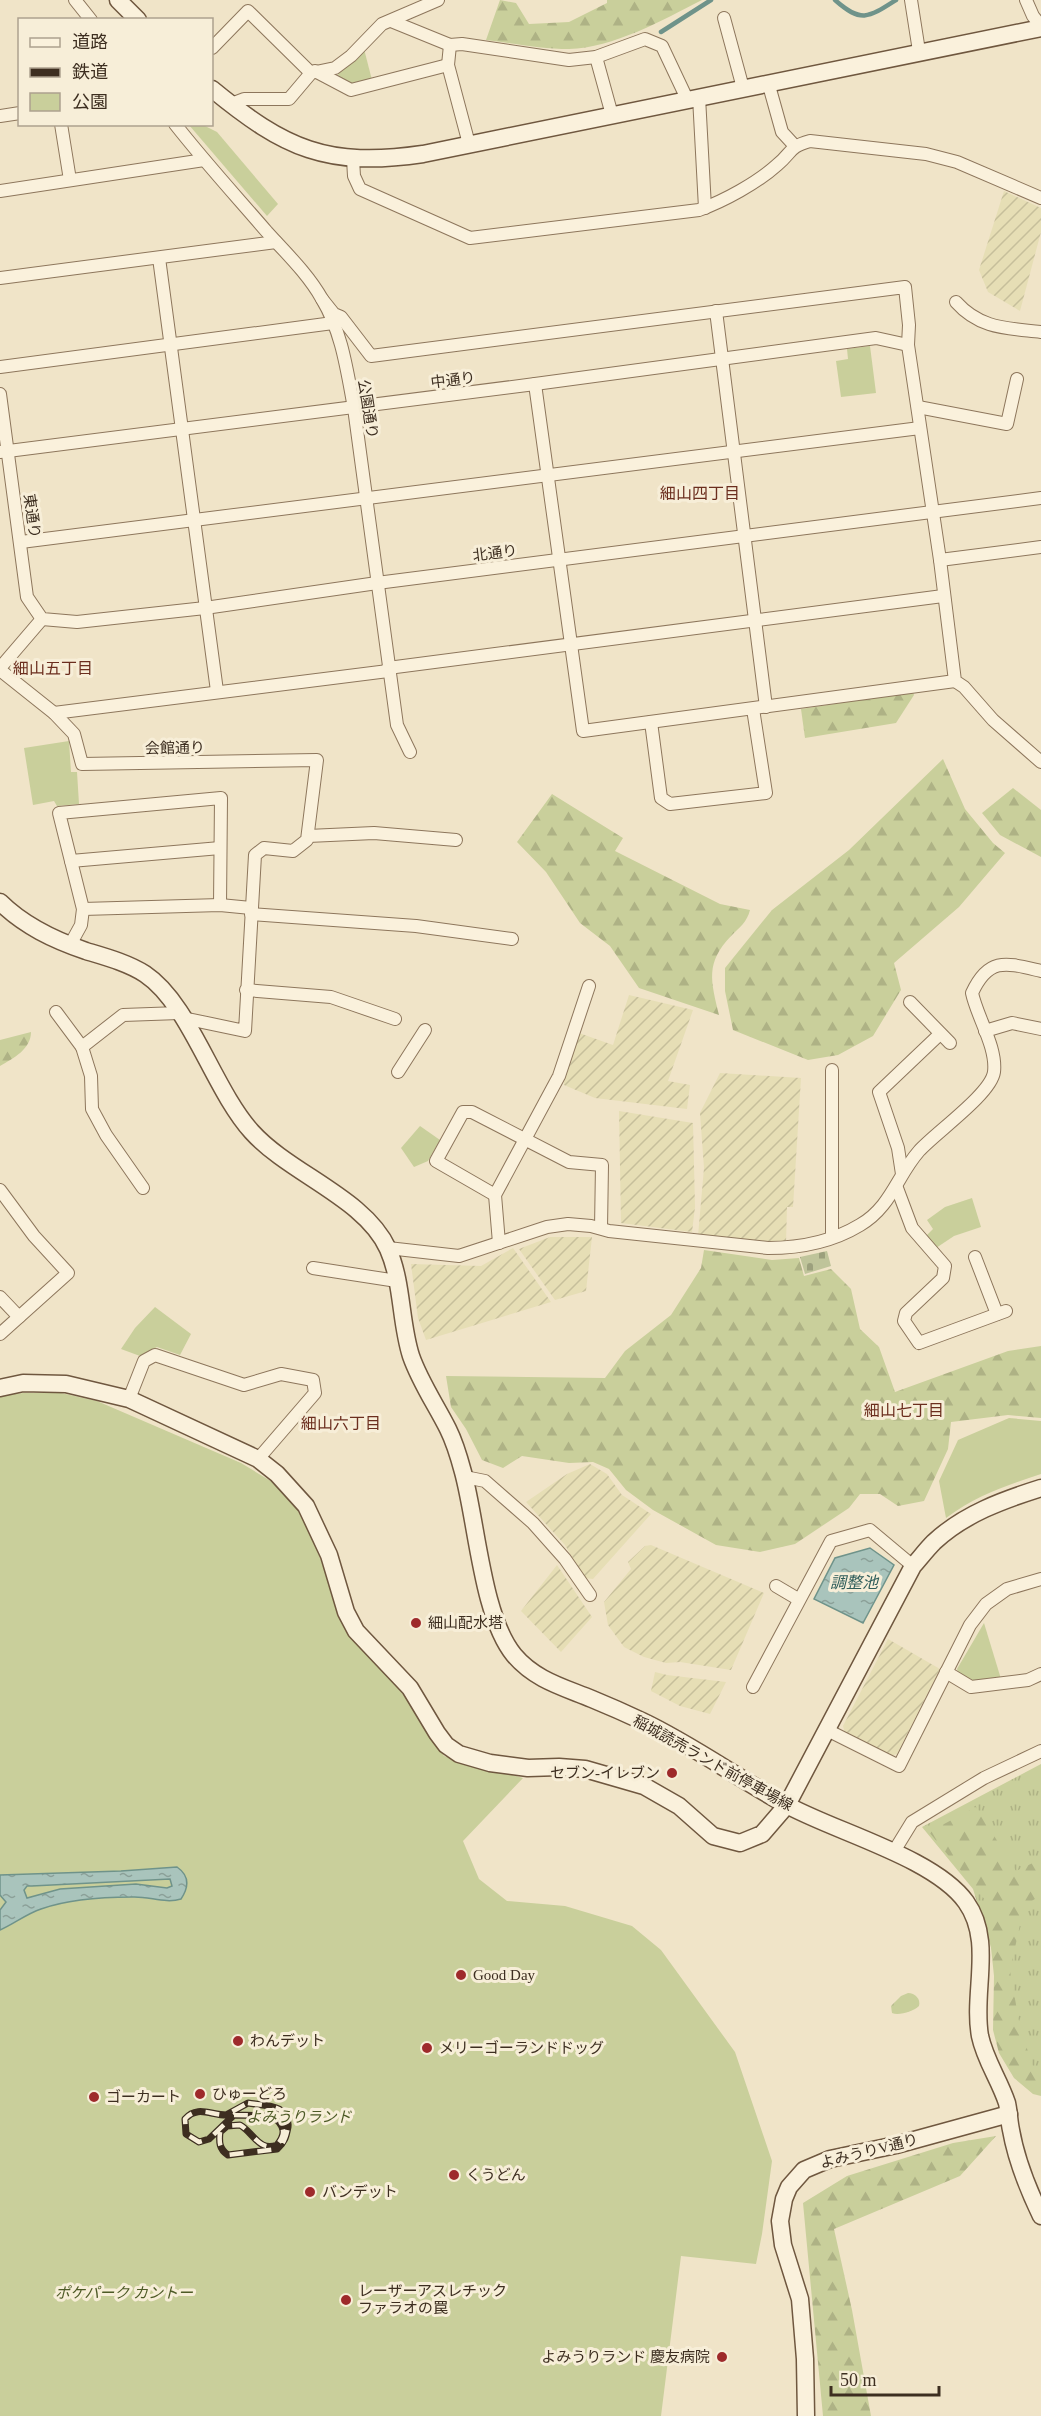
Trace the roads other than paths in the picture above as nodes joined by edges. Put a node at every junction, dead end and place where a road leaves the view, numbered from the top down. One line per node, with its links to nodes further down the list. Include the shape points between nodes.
1 (75, 0): 6 (street)
2 (438, 0): 9 (street)
3 (911, 0): 13 (street)
4 (1026, 0): 10 (street)
5 (120, 1): 7 (street)
6 (89, 18)
7 (136, 18)
8 (724, 18): 18 (street)
9 (391, 21): 11 (street); 16 (street, via 382,24 335,68)
10 (1041, 27): 13 (street)
11 (450, 45): 14 (street, via 569,60); 15 (street)
12 (213, 47): 16 (street, via 248,11)
13 (919, 51): 17 (street)
14 (596, 57): 20 (street, via 645,39 662,46); 23 (street)
15 (448, 65): 16 (street, via 351,90); 27 (street)
16 (313, 72): 21 (street, via 289,99 244,99)
17 (768, 82): 18 (street); 28 (street, via 782,132)
18 (743, 88): 20 (street)
19 (213, 90): 21 (street)
20 (693, 98): 23 (street); 34 (street)
21 (231, 104): 29 (street, via 287,141 319,153)
22 (18, 113): 24 (street)
23 (612, 115): 27 (street)
24 (0, 116)
25 (61, 126): 31 (street)
26 (177, 126): 30 (street, 公園通り)
27 (469, 144): 29 (street, via 400,157)
28 (794, 145): 33 (street, via 810,141 926,154 957,162); 34 (street, via 778,165 730,197)
29 (353, 159): 34 (street, via 360,189 470,237)
30 (204, 160): 31 (street); 35 (street, 公園通り)
31 (70, 180): 32 (street)
32 (0, 187)
33 (1041, 198)
34 (705, 208)
35 (276, 242): 36 (street); 38 (street, 公園通り)
36 (159, 258): 37 (street); 43 (street)
37 (0, 278)
38 (322, 299): 40 (street, via 371,356); 41 (street, 公園通り)
39 (956, 302): 42 (street, via 983,323)
40 (716, 311): 44 (street, via 905,287); 45 (street)
41 (333, 323): 43 (street); 51 (street, 公園通り, via 345,356)
42 (1041, 332)
43 (170, 344): 46 (street); 53 (street)
44 (908, 345): 45 (street, 中通り, via 876,338); 50 (street)
45 (721, 360): 48 (street, 中通り); 55 (street)
46 (0, 367)
47 (1017, 379): 50 (street, via 1007,424)
48 (535, 384): 51 (street, 中通り); 56 (street)
49 (0, 394): 54 (street, 東通り)
50 (918, 406): 52 (street)
51 (354, 408): 53 (street, 中通り); 57 (street, 公園通り)
52 (920, 428): 55 (street); 59 (street)
53 (181, 429): 54 (street, 中通り); 60 (street)
54 (4, 451): 62 (street, 東通り)
55 (732, 451): 56 (street); 61 (street)
56 (547, 474): 57 (street); 64 (street)
57 (366, 498): 60 (street); 66 (street, 公園通り)
58 (1041, 498): 59 (street, 北通り)
59 (932, 511): 61 (street, 北通り); 65 (street)
60 (194, 520): 62 (street); 68 (street)
61 (745, 535): 64 (street, 北通り); 70 (street)
62 (21, 542): 69 (street, 東通り, via 27,597)
63 (1041, 548): 65 (street)
64 (560, 560): 66 (street, 北通り); 71 (street)
65 (940, 560): 67 (street)
66 (377, 584): 68 (street, 北通り); 73 (street, 公園通り)
67 (943, 596): 70 (street); 74 (street)
68 (205, 608): 69 (street, 北通り, via 76,622); 75 (street)
69 (42, 619): 72 (street)
70 (756, 621): 71 (street); 76 (street)
71 (571, 646): 73 (street); 78 (street, via 583,731)
72 (0, 669): 77 (street, 会館通り)
73 (388, 669): 75 (street); 79 (street, 公園通り, via 397,725)
74 (954, 681): 76 (street); 80 (street)
75 (217, 691): 77 (street)
76 (760, 708): 78 (street); 78 (street, via 766,793 670,804 661,798)
77 (54, 713): 81 (street, 会館通り, via 74,734 82,764 317,760)
78 (651, 722)
79 (410, 752)
80 (1041, 762)
81 (307, 838): 82 (street, via 374,833); 88 (street, via 293,851 264,849 255,855)
82 (456, 840)
83 (220, 848): 84 (street); 84 (street, via 221,798 59,813); 86 (street)
84 (71, 861): 87 (street)
85 (0, 902): 90 (street, 稲城読売ランド前停車場線, via 31,927)
86 (220, 905): 87 (street); 88 (street)
87 (84, 909): 90 (street, via 81,925)
88 (251, 911): 89 (street); 93 (street)
89 (512, 939)
90 (70, 945): 96 (street, 稲城読売ランド前停車場線, via 145,974 164,990)
91 (1041, 971): 100 (street, via 1003,963 979,978 972,993)
92 (589, 986): 106 (street, via 559,1076)
93 (246, 990): 96 (street, via 245,1030); 97 (street, via 331,997)
94 (910, 1002): 101 (street)
95 (56, 1012): 103 (street)
96 (181, 1016): 103 (street, via 123,1015); 115 (street, 稲城読売ランド前停車場線, via 224,1094 251,1131 282,1160 352,1205)
97 (395, 1019)
98 (1041, 1029): 100 (street, via 1012,1023)
99 (424, 1030): 105 (street)
100 (985, 1031): 107 (street, via 994,1072 987,1087 919,1151)
101 (940, 1034): 102 (street); 107 (street, via 879,1092 898,1148)
102 (950, 1043)
103 (82, 1047): 108 (street, via 91,1076 92,1109)
104 (832, 1070): 113 (street)
105 (398, 1072)
106 (524, 1141): 111 (street); 111 (street, via 472,1112 463,1112 436,1161); 112 (street, via 569,1162 602,1165)
107 (902, 1174): 109 (street)
108 (143, 1188)
109 (897, 1188): 113 (street, via 861,1225); 116 (street, via 912,1228 945,1266 943,1278 906,1313 904,1321 919,1343 1002,1313)
110 (0, 1191): 120 (street, via 68,1273)
111 (495, 1194): 114 (street)
112 (601, 1228): 113 (street, via 768,1248 792,1248); 114 (street, via 568,1224 547,1227)
113 (832, 1237)
114 (500, 1243): 115 (street, via 459,1256)
115 (388, 1248): 118 (street, 稲城読売ランド前停車場線)
116 (975, 1257)
117 (313, 1268): 118 (street)
118 (397, 1281): 125 (street, 稲城読売ランド前停車場線, via 399,1334 456,1447)
119 (0, 1297): 120 (street)
120 (19, 1317): 121 (street)
121 (0, 1334)
122 (0, 1388): 123 (street, via 23,1383 66,1384)
123 (129, 1399): 124 (street); 124 (street, via 144,1361 155,1355 244,1385 281,1374 313,1380 315,1393)
124 (258, 1459): 137 (street, via 294,1490 306,1506 329,1555 346,1612 356,1631 410,1688 437,1733 459,1754 528,1768 585,1769 644,1786 679,1806 713,1836 740,1843 762,1834)
125 (465, 1478): 130 (street, via 485,1481 533,1523); 137 (street, 稲城読売ランド前停車場線, via 490,1604 500,1634 527,1669 552,1684 656,1728)
126 (1041, 1488): 127 (street, via 999,1501 963,1521 934,1542)
127 (913, 1566): 131 (street, via 870,1530 841,1538 831,1541); 135 (street)
128 (1041, 1579): 132 (street, via 1007,1589 986,1604 970,1625)
129 (776, 1586): 131 (street)
130 (590, 1595)
131 (798, 1599): 134 (street)
132 (946, 1672): 133 (street, via 971,1687 1028,1680); 135 (street, via 899,1766)
133 (1041, 1674)
134 (753, 1687)
135 (827, 1730): 137 (street)
136 (1041, 1751): 138 (street, via 984,1778 912,1822)
137 (787, 1806): 138 (street, 稲城読売ランド前停車場線)
138 (893, 1852): 139 (street, 稲城読売ランド前停車場線, via 932,1873 958,1892 970,1907 981,1952 980,2033 986,2059)
139 (1009, 2114): 140 (street, 稲城読売ランド前停車場線, via 1025,2181); 141 (street, よみうりV通り, via 830,2159 804,2170 789,2187 780,2221 783,2245 800,2299)
140 (1041, 2216)
141 (806, 2416)

